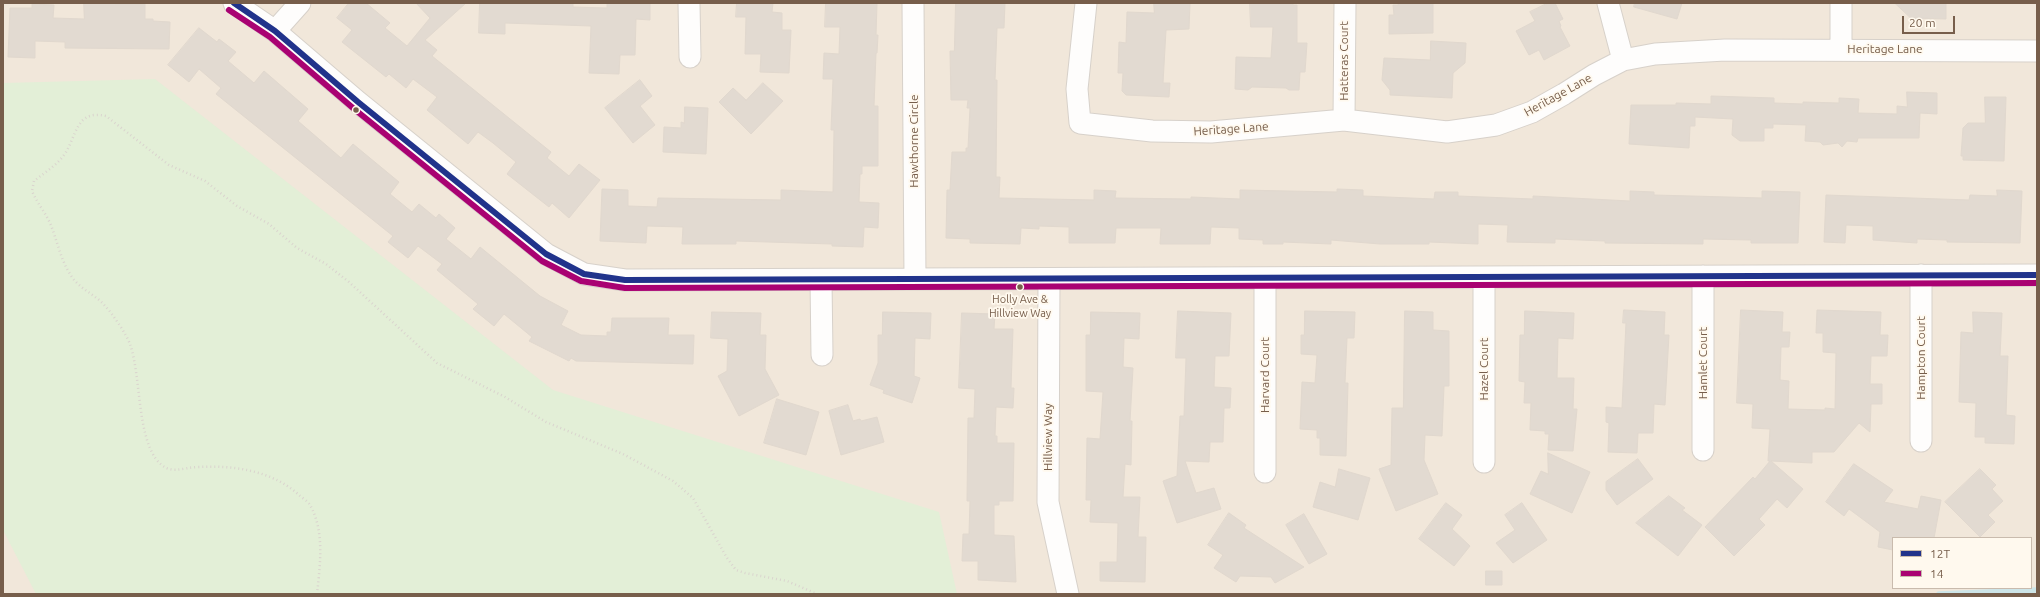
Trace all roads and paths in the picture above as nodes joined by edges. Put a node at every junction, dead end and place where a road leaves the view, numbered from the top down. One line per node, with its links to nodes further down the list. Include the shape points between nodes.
1 (234, 3): 9 (street)
2 (300, 3): 9 (street)
3 (689, 3): 12 (street)
4 (913, 3): 20 (street, Hawthorne Circle)
5 (1086, 3): 14 (street, Heritage Lane, via 1077,89 1080,123 1152,131 1212,132)
6 (1345, 3): 14 (street, Hatteras Court)
7 (1608, 3): 13 (street)
8 (1841, 3): 10 (street)
9 (275, 31): 22 (street, via 358,102 546,254 584,274 625,280)
10 (1840, 49): 11 (street, Heritage Lane); 13 (street, Heritage Lane, via 1688,51)
11 (2037, 51)
12 (690, 57)
13 (1624, 60): 14 (street, Heritage Lane, via 1532,112 1496,125 1447,132)
14 (1344, 120)
15 (1921, 275): 16 (street); 17 (street); 24 (street, Hampton Court)
16 (2037, 275)
17 (1702, 276): 18 (street); 25 (street, Hamlet Court)
18 (1484, 277): 19 (street); 26 (street, Hazel Court)
19 (1265, 278): 21 (street); 27 (street, Harvard Court)
20 (915, 279): 21 (street); 22 (street)
21 (1049, 279): 30 (street, Hillview Way, via 1048,502)
22 (821, 280): 23 (street)
23 (822, 355)
24 (1921, 441)
25 (1702, 450)
26 (1484, 462)
27 (1265, 472)
28 (316, 594): 29 (path, via 321,544 310,504 291,488 272,477 226,467 198,467 177,471 165,468 155,458 148,443 136,368 129,343 105,306 76,282 67,269 49,222 32,191 34,182 65,153 77,127 86,118 95,114 106,116 170,165 205,181 236,206 269,224 297,248 326,264 349,282 437,363 505,397 546,422 623,454 673,481 693,498 736,570 787,581)
29 (817, 594)
30 (1068, 594)

